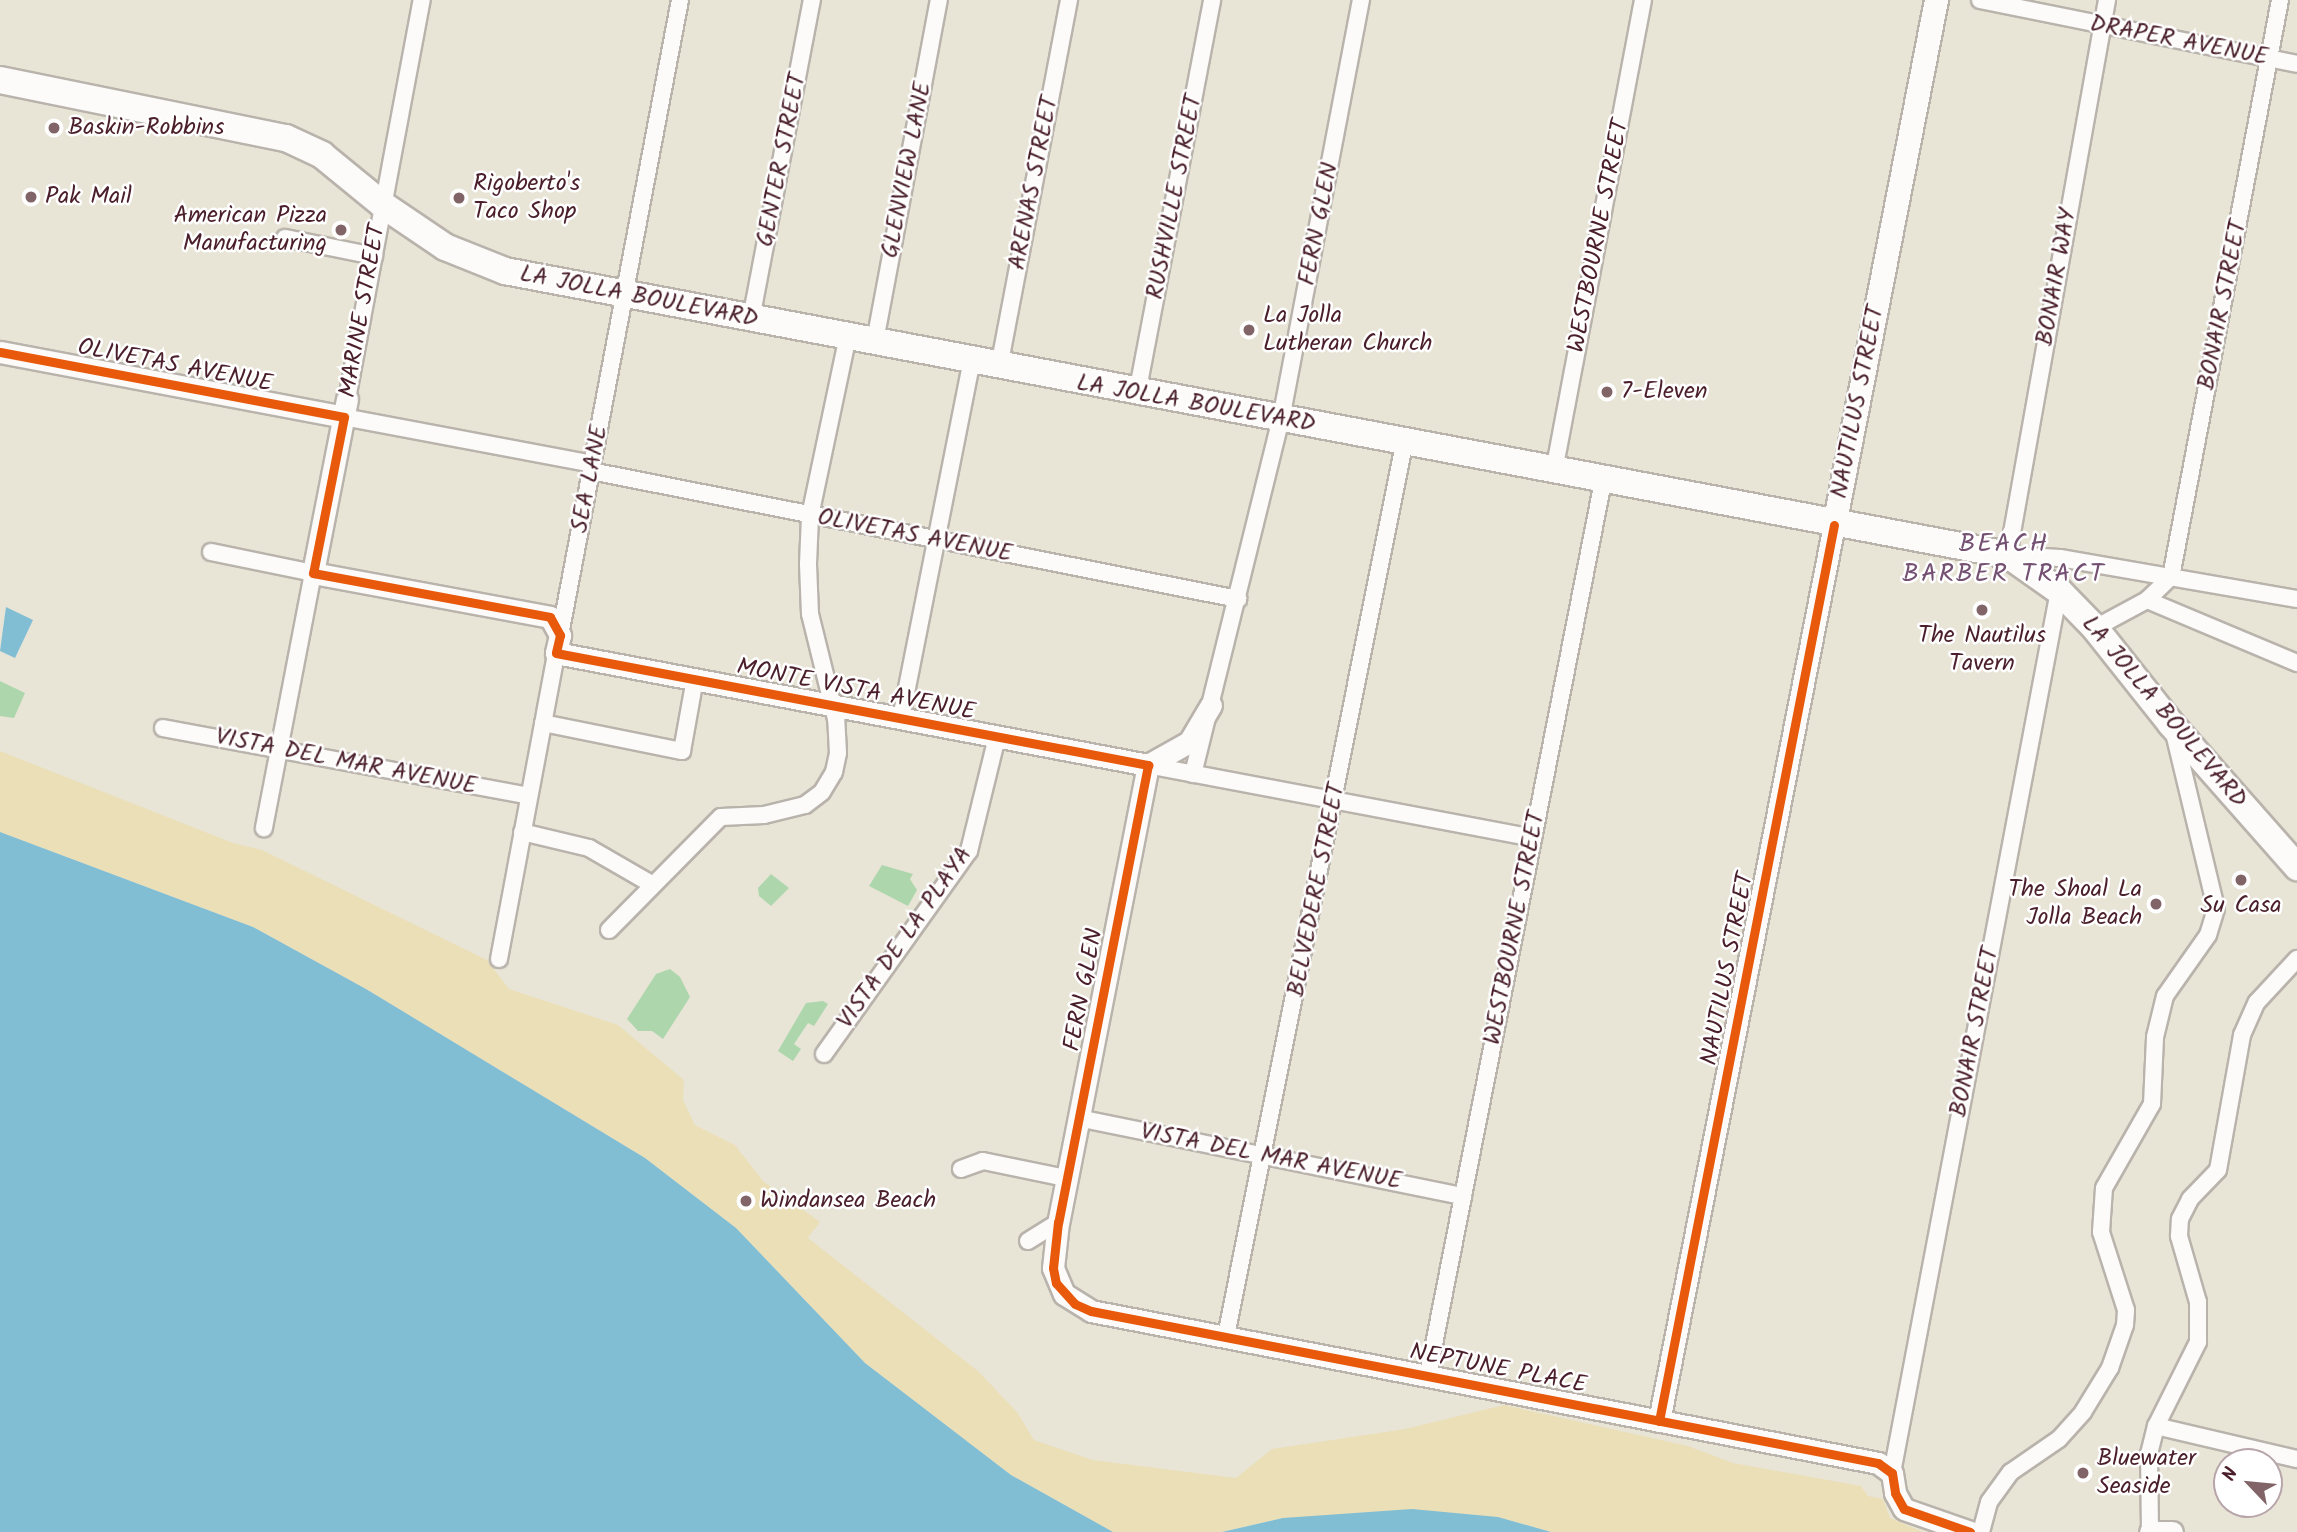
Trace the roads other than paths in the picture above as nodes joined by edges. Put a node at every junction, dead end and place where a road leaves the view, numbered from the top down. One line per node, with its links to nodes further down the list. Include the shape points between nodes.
1 (422, 0): 17 (street, MARINE STREET)
2 (680, 0): 20 (street, SEA LANE)
3 (812, 0): 21 (street, GENTER STREET)
4 (939, 0): 23 (street, GLENVIEW LANE)
5 (1069, 0): 26 (street, ARENAS STREET)
6 (1212, 0): 27 (street, RUSHVILLE STREET)
7 (1362, 0): 29 (street, FERN GLEN)
8 (1643, 0): 32 (street, WESTBOURNE STREET)
9 (1936, 0): 35 (main road, NAUTILUS STREET)
10 (1980, 0): 13 (street, DRAPER AVENUE)
11 (2108, 0): 13 (street, BONAIR WAY)
12 (2280, 0): 14 (street, BONAIR STREET)
13 (2103, 26): 14 (street, DRAPER AVENUE); 38 (street, BONAIR WAY)
14 (2270, 59): 15 (street, DRAPER AVENUE); 40 (street, BONAIR STREET)
15 (2297, 64)
16 (0, 80): 17 (main road, LA JOLLA BOULEVARD, via 286,138 322,155)
17 (383, 205): 19 (street, MARINE STREET); 20 (main road, LA JOLLA BOULEVARD, via 445,247 483,264)
18 (285, 238): 19 (street)
19 (374, 256): 28 (street, MARINE STREET)
20 (624, 294): 21 (main road, LA JOLLA BOULEVARD); 31 (street, SEA LANE)
21 (751, 319): 22 (main road, LA JOLLA BOULEVARD)
22 (848, 336): 23 (main road, LA JOLLA BOULEVARD); 34 (street)
23 (875, 341): 25 (main road, LA JOLLA BOULEVARD)
24 (0, 352): 28 (street, OLIVETAS AVENUE)
25 (972, 361): 26 (main road, LA JOLLA BOULEVARD); 36 (street)
26 (999, 367): 27 (main road, LA JOLLA BOULEVARD)
27 (1138, 394): 29 (main road, LA JOLLA BOULEVARD)
28 (345, 408): 31 (street, OLIVETAS AVENUE); 39 (street, MARINE STREET)
29 (1281, 419): 30 (main road, LA JOLLA BOULEVARD); 42 (street, FERN GLEN)
30 (1404, 443): 32 (main road, LA JOLLA BOULEVARD); 60 (street, BELVEDERE STREET)
31 (592, 467): 34 (street, OLIVETAS AVENUE); 46 (street, SEA LANE)
32 (1554, 471): 33 (main road, LA JOLLA BOULEVARD)
33 (1603, 481): 35 (main road, LA JOLLA BOULEVARD); 63 (street, WESTBOURNE STREET)
34 (810, 516): 36 (street, OLIVETAS AVENUE); 50 (street, via 810,614)
35 (1834, 525): 38 (main road, LA JOLLA BOULEVARD); 79 (street, NAUTILUS STREET)
36 (937, 540): 42 (street, OLIVETAS AVENUE); 51 (street)
37 (211, 552): 39 (street, MONTE VISTA AVENUE)
38 (2007, 555): 40 (street, via 2060,558); 41 (main road, LA JOLLA BOULEVARD)
39 (313, 573): 46 (street, MONTE VISTA AVENUE, via 550,617); 56 (street, MARINE STREET)
40 (2171, 577): 43 (street); 44 (street)
41 (2059, 591): 45 (main road, LA JOLLA BOULEVARD); 82 (street, BONAIR STREET)
42 (1238, 599): 49 (street, FERN GLEN)
43 (2297, 599)
44 (2147, 600): 45 (street); 47 (street)
45 (2095, 628): 53 (main road, LA JOLLA BOULEVARD)
46 (558, 644): 48 (street, MONTE VISTA AVENUE); 52 (street, SEA LANE)
47 (2297, 663)
48 (695, 679): 50 (street, MONTE VISTA AVENUE); 52 (street, via 682,751)
49 (1211, 705): 57 (street, via 1189,742); 58 (street, FERN GLEN)
50 (834, 706): 51 (street, MONTE VISTA AVENUE); 65 (street, via 838,762 813,801 764,815 721,817)
51 (901, 718): 55 (street, MONTE VISTA AVENUE)
52 (543, 723): 59 (street, SEA LANE)
53 (2171, 724): 64 (main road, LA JOLLA BOULEVARD); 84 (street, via 2216,908 2208,935 2165,996 2155,1037 2152,1104 2104,1188 2101,1232 2126,1310 2125,1325 2110,1368 2083,1412 2059,1438 2011,1472 1989,1502)
54 (163, 728): 56 (street, VISTA DEL MAR AVENUE)
55 (997, 737): 57 (street, MONTE VISTA AVENUE); 69 (street, VISTA DE LA PLAYA, via 969,851)
56 (280, 748): 59 (street, VISTA DEL MAR AVENUE); 61 (street, MARINE STREET)
57 (1148, 765): 58 (street, MONTE VISTA AVENUE); 70 (street, FERN GLEN)
58 (1193, 774): 60 (street, MONTE VISTA AVENUE)
59 (529, 796): 62 (street, SEA LANE)
60 (1334, 800): 63 (street, MONTE VISTA AVENUE); 71 (street, BELVEDERE STREET)
61 (264, 828)
62 (522, 832): 65 (street, via 589,848); 67 (street, SEA LANE)
63 (1533, 838): 74 (street, WESTBOURNE STREET)
64 (2297, 867)
65 (653, 885): 66 (street)
66 (609, 930)
67 (499, 958)
68 (2297, 959): 80 (street, via 2257,1002 2242,1035 2218,1170 2190,1199 2180,1219 2179,1236 2198,1302 2198,1342)
69 (824, 1054)
70 (1078, 1118): 71 (street, VISTA DEL MAR AVENUE); 73 (street, FERN GLEN)
71 (1264, 1156): 74 (street, VISTA DEL MAR AVENUE); 77 (street, BELVEDERE STREET)
72 (961, 1169): 73 (street, via 983,1161)
73 (1066, 1178): 75 (street, FERN GLEN)
74 (1463, 1196): 78 (street, WESTBOURNE STREET)
75 (1058, 1222): 76 (street); 77 (street, NEPTUNE PLACE, via 1056,1283 1075,1304 1091,1311)
76 (1028, 1241)
77 (1226, 1336): 78 (street, NEPTUNE PLACE)
78 (1428, 1375): 79 (street, NEPTUNE PLACE)
79 (1659, 1421): 82 (street, NEPTUNE PLACE, via 1878,1463)
80 (2156, 1426): 81 (street); 85 (street, via 2149,1454)
81 (2297, 1459)
82 (1892, 1473): 83 (street, via 1904,1509)
83 (1970, 1532)
84 (1981, 1532)
85 (2150, 1532): 86 (street)
86 (2172, 1532)

